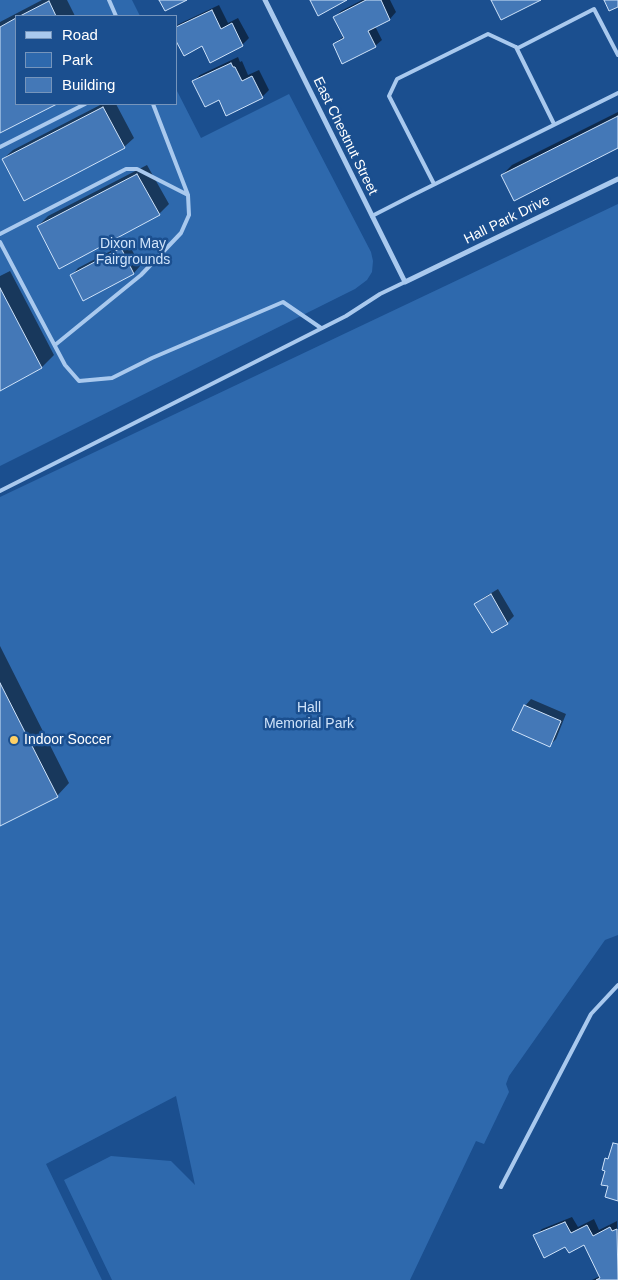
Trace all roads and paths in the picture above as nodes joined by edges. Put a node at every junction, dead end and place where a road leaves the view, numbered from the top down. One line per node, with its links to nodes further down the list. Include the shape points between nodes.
1 (109, 0): 3 (lane)
2 (265, 0): 14 (street, East Chestnut Street)
3 (116, 15)
4 (516, 47): 5 (lane, via 594,9); 9 (lane); 12 (lane, via 488,34 397,79 389,96)
5 (618, 55)
6 (618, 93): 9 (lane)
7 (83, 105): 10 (lane)
8 (153, 105): 13 (lane)
9 (554, 124): 12 (lane)
10 (0, 147)
11 (618, 179): 17 (street, Hall Park Drive)
12 (434, 184): 14 (lane)
13 (188, 195): 15 (lane, via 137,169 126,169); 19 (lane, via 189,215 182,233 141,275)
14 (372, 216): 17 (street, East Chestnut Street)
15 (0, 234)
16 (0, 242): 19 (lane)
17 (405, 282): 18 (lane)
18 (321, 328): 19 (lane, via 284,302 112,378 79,381 65,365); 20 (lane)
19 (55, 345)
20 (0, 491)
21 (618, 985): 22 (lane, via 591,1014)
22 (501, 1187)

